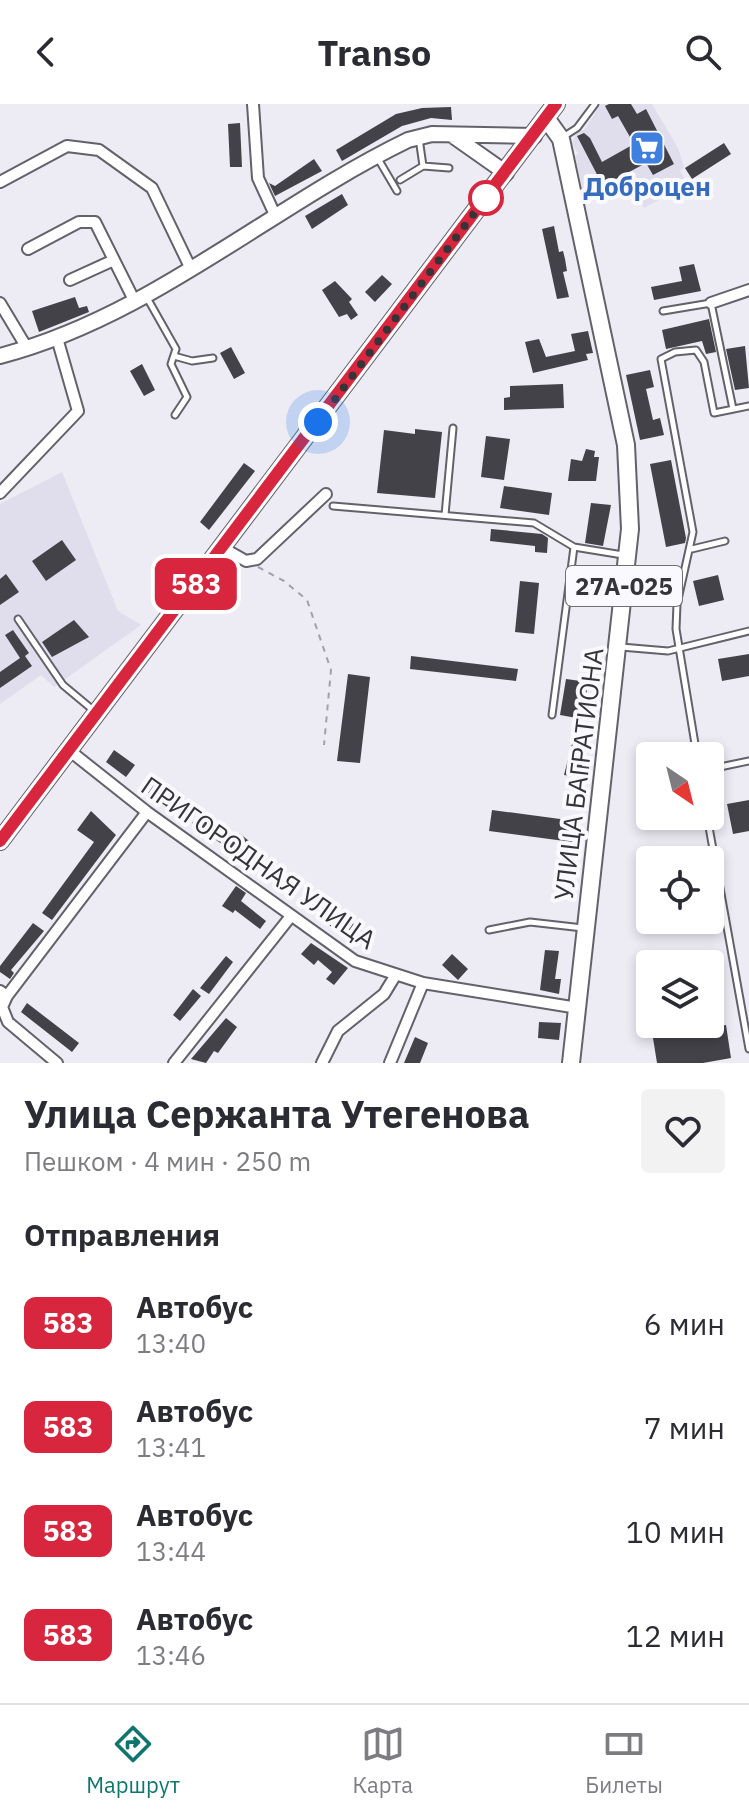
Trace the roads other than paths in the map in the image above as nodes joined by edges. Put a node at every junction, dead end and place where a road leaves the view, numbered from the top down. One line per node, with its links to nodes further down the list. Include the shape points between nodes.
1 (253, 104): 15 (street, via 258,178)
2 (595, 104): 7 (lane)
3 (551, 111): 5 (main road); 7 (main road, УЛИЦА БАГРАТИОНА / 27А-025)
4 (452, 135): 5 (main road); 6 (main road); 11 (main road)
5 (534, 136): 11 (main road)
6 (418, 137): 8 (main road); 9 (lane)
7 (561, 139): 42 (main road, УЛИЦА БАГРАТИОНА / 27А-025, via 626,445 631,493)
8 (376, 156): 14 (lane); 15 (main road)
9 (423, 166): 10 (lane); 12 (lane)
10 (449, 168)
11 (506, 173): 40 (main road)
12 (400, 180)
13 (0, 182): 18 (street, via 67,146 99,150 152,188)
14 (397, 191)
15 (276, 217): 18 (main road)
16 (28, 249): 17 (street, via 79,222 95,222)
17 (114, 260): 19 (street); 21 (street)
18 (190, 267): 21 (main road)
19 (70, 280)
20 (749, 290): 23 (street)
21 (140, 297): 25 (main road); 28 (lane, via 176,349)
22 (0, 303): 26 (street)
23 (711, 303): 24 (lane); 31 (lane)
24 (663, 311)
25 (57, 338): 26 (main road); 34 (street, via 78,411)
26 (27, 348): 27 (main road)
27 (0, 356)
28 (174, 356): 29 (lane, via 192,361); 32 (lane, via 171,364 187,397)
29 (213, 358)
30 (749, 406): 31 (lane)
31 (733, 409): 41 (lane, via 714,413 704,362 696,350 661,359)
32 (175, 415)
33 (453, 428): 37 (lane)
34 (0, 493)
35 (326, 494): 40 (street, via 266,552 246,561)
36 (333, 506): 37 (lane)
37 (445, 515): 39 (lane, via 534,523)
38 (725, 541): 41 (lane)
39 (574, 547): 42 (lane); 48 (lane)
40 (223, 548): 47 (main road)
41 (692, 549): 46 (lane, via 676,612)
42 (627, 556): 45 (main road, УЛИЦА БАГРАТИОНА / 27А-025)
43 (18, 619): 47 (lane, via 63,685)
44 (749, 631): 46 (lane)
45 (617, 647): 46 (lane); 57 (main road, УЛИЦА БАГРАТИОНА / 27А-025)
46 (679, 647): 49 (lane)
47 (97, 713): 50 (main road)
48 (552, 715)
49 (695, 742)
50 (70, 751): 53 (street, ПРИГОРОДНАЯ УЛИЦА); 55 (main road)
51 (749, 761): 52 (lane)
52 (724, 766)
53 (147, 812): 56 (street, ПРИГОРОДНАЯ УЛИЦА); 61 (street)
54 (710, 830): 63 (lane)
55 (0, 841)
56 (291, 916): 59 (street, ПРИГОРОДНАЯ УЛИЦА, via 355,961); 65 (street)
57 (584, 928): 58 (lane, via 530,922); 62 (main road, УЛИЦА БАГРАТИОНА / 27А-025)
58 (489, 930)
59 (395, 976): 60 (street, ПРИГОРОДНАЯ УЛИЦА); 66 (street, via 384,994 338,1031)
60 (423, 983): 62 (street, ПРИГОРОДНАЯ УЛИЦА); 67 (street)
61 (2, 995): 64 (street, via 2,1014)
62 (578, 1008): 68 (main road, УЛИЦА БАГРАТИОНА / 27А-025)
63 (749, 1049)
64 (57, 1063)
65 (174, 1063)
66 (322, 1063)
67 (390, 1063)
68 (571, 1063)

